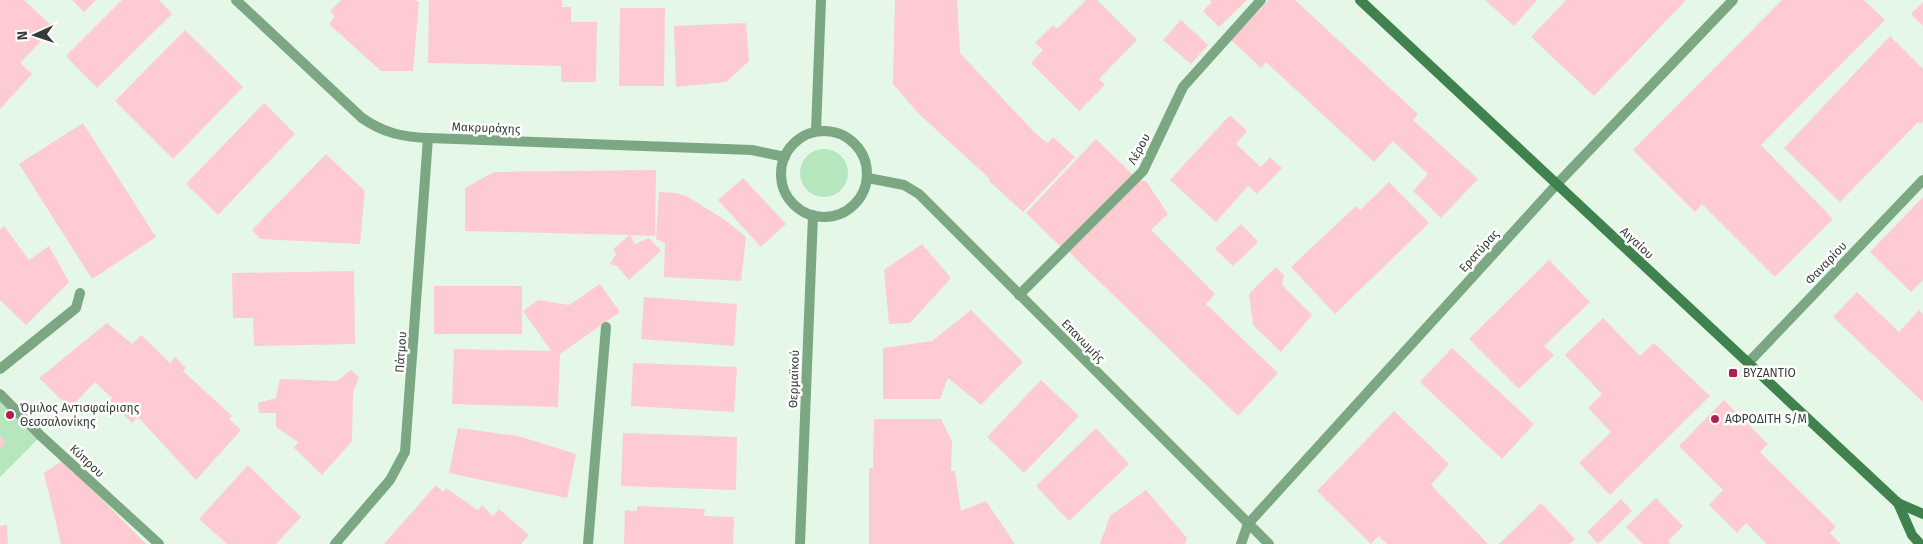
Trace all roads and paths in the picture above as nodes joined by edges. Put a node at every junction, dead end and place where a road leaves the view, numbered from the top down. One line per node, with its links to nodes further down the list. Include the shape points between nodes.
1 (236, 0): 7 (street, Μακρυράχης, via 362,118 393,135)
2 (821, 0): 6 (street)
3 (1261, 0): 14 (street, Λέρου, via 1183,88 1143,171)
4 (1361, 0): 11 (main road, Αιγαίου)
5 (1733, 0): 11 (street, Ερατύρας)
6 (816, 131): 8 (street, via 798,140); 9 (street, via 837,132 850,139 861,150)
7 (428, 138): 8 (street, Μακρυράχης, via 752,150); 23 (street, Πάτμου, via 405,452 390,480)
8 (785, 157): 12 (street, via 781,173 783,186 797,207)
9 (868, 178): 12 (street, via 857,202 846,211 834,216); 14 (street, Επανωμής, via 913,189)
10 (1923, 180): 16 (street, Φαναρίου)
11 (1557, 184): 16 (main road, Αιγαίου); 21 (street, Ερατύρας)
12 (813, 215): 25 (street, Θερμαϊκού)
13 (80, 293): 17 (street, via 76,308)
14 (1019, 295): 21 (street, Επανωμής)
15 (606, 327): 24 (street)
16 (1748, 364): 19 (main road, Αιγαίου)
17 (0, 369)
18 (0, 394): 22 (street, Κύπρου)
19 (1898, 504): 20 (main road, Αιγαίου); 28 (main road, Αιγαίου, via 1912,535)
20 (1923, 514)
21 (1248, 524): 26 (street); 27 (street, Επανωμής)
22 (159, 544)
23 (335, 544)
24 (588, 544)
25 (800, 544)
26 (1241, 544)
27 (1269, 544)
28 (1920, 544)

